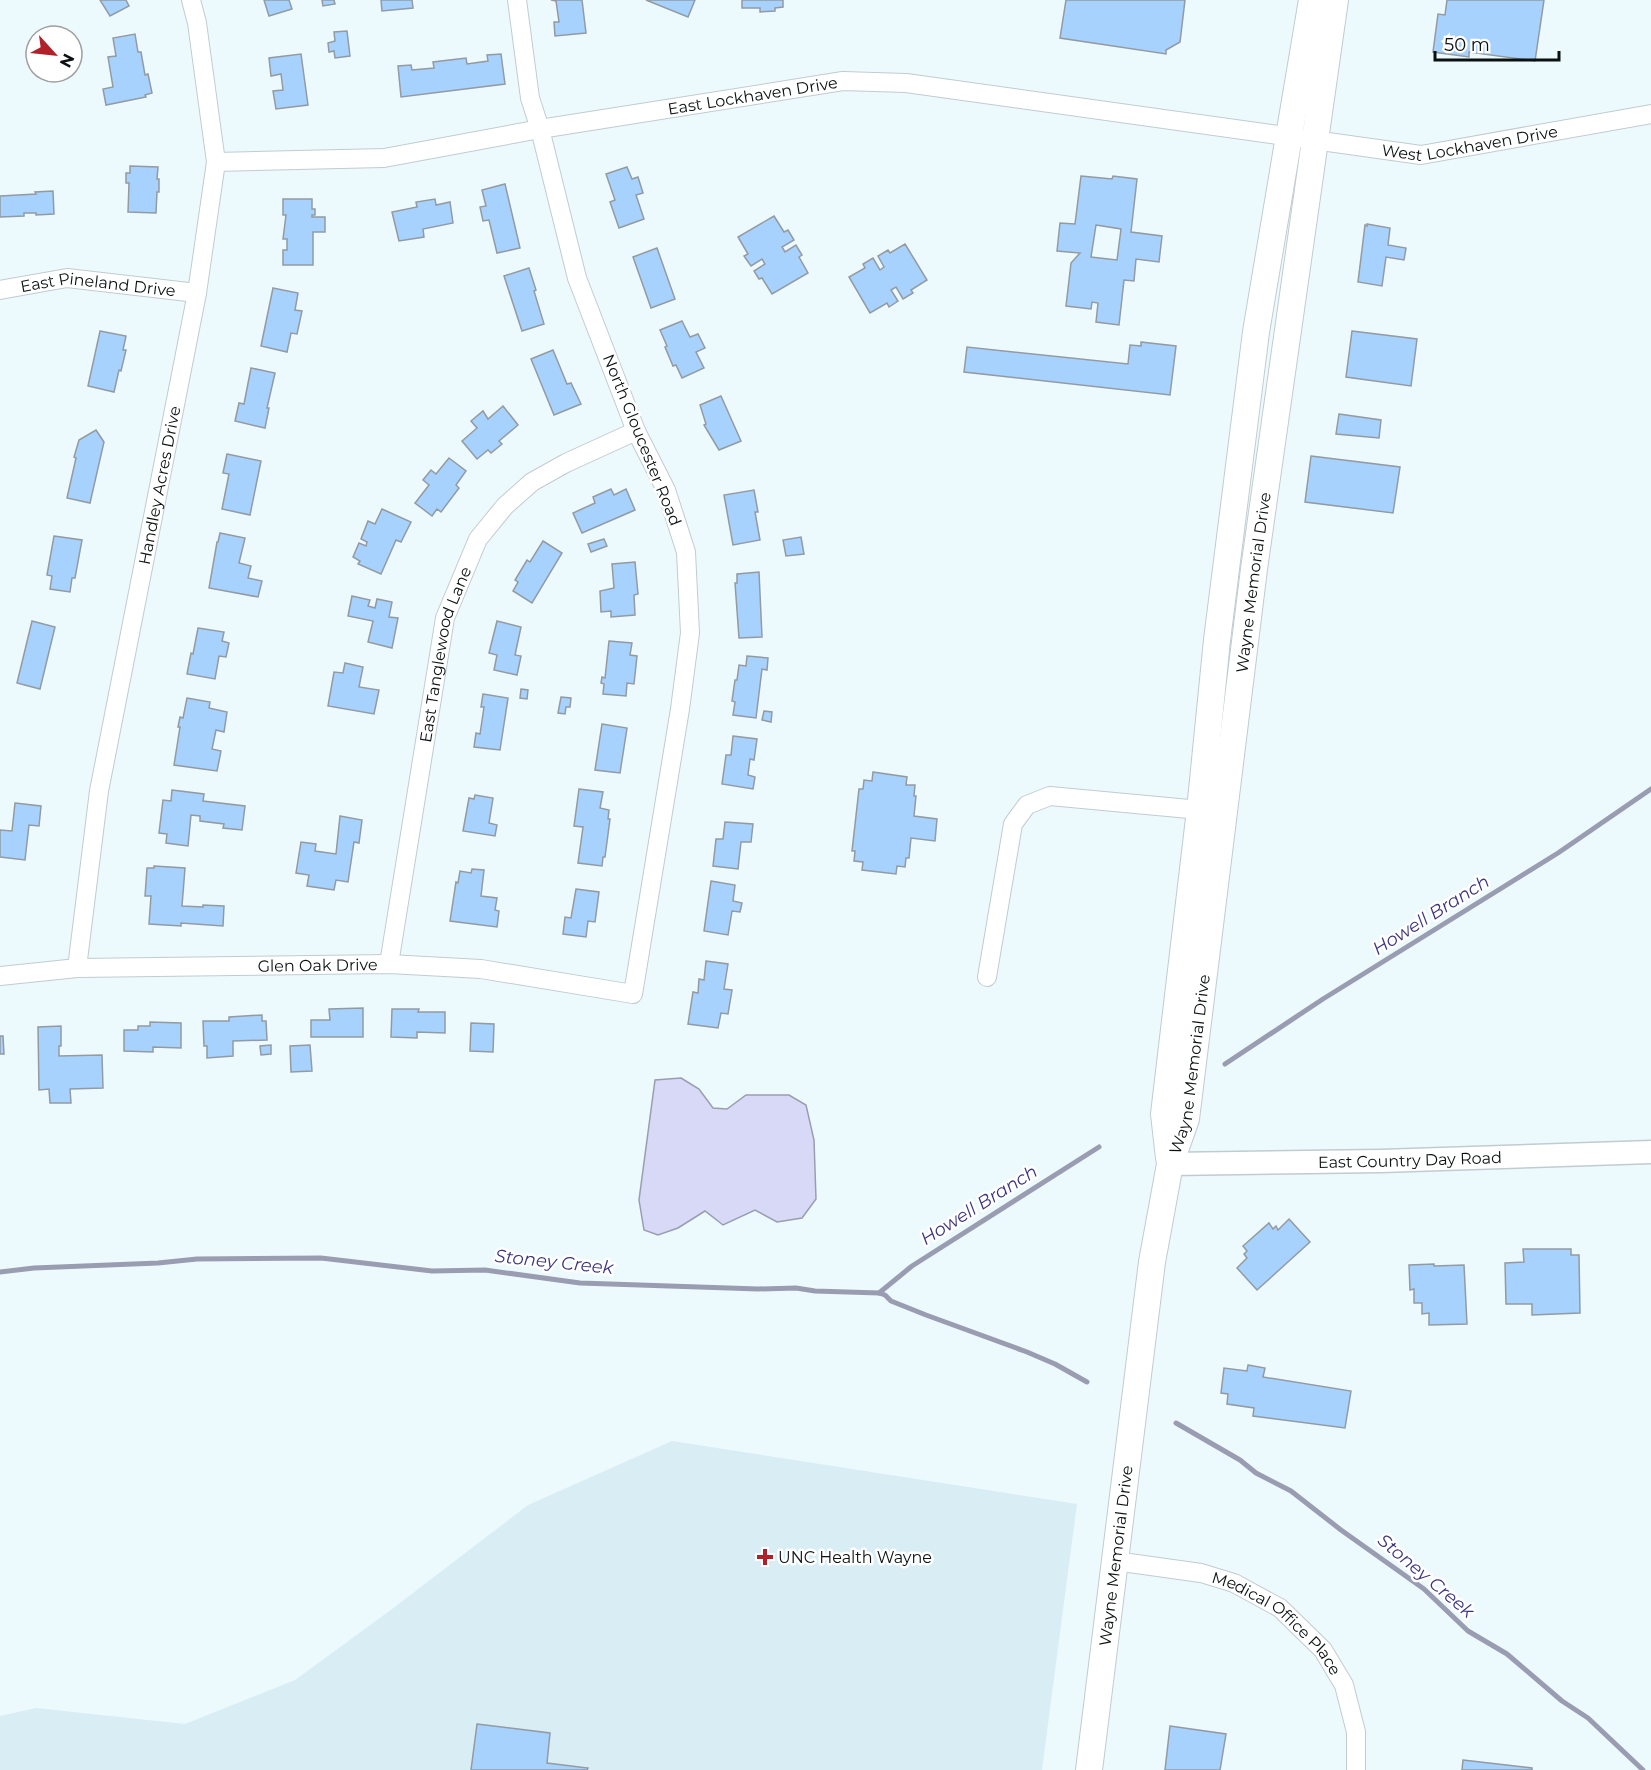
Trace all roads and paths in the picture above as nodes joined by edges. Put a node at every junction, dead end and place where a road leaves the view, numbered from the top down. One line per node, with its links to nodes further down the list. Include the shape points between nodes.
1 (191, 0): 9 (street, Handley Acres Drive)
2 (517, 0): 6 (street, North Gloucester Road, via 530,98)
3 (1312, 0): 7 (main road, Wayne Memorial Drive)
4 (1335, 0): 8 (main road, Wayne Memorial Drive)
5 (1651, 114): 8 (street, West Lockhaven Drive, via 1421,155)
6 (540, 129): 7 (street, East Lockhaven Drive, via 843,81 906,83); 9 (street, East Lockhaven Drive, via 384,158); 12 (street, North Gloucester Road, via 578,278)
7 (1289, 137): 8 (street, West Lockhaven Drive); 13 (main road, Wayne Memorial Drive, via 1256,332)
8 (1315, 141): 20 (main road, Wayne Memorial Drive, via 1254,569 1186,1119)
9 (216, 162): 11 (street, Handley Acres Drive)
10 (0, 290): 11 (street, East Pineland Drive, via 67,278)
11 (197, 293): 15 (street, Handley Acres Drive, via 99,791)
12 (636, 431): 14 (street, East Tanglewood Lane, via 532,482 505,506 478,539 445,618); 18 (street, North Gloucester Road, via 666,490 686,552 690,633)
13 (1200, 810): 17 (street, via 1050,796 1027,805 1013,824); 20 (main road, Wayne Memorial Drive, via 1164,1114)
14 (389, 964): 15 (street, Glen Oak Drive); 18 (street, Glen Oak Drive, via 481,969)
15 (77, 968): 16 (street, Glen Oak Drive)
16 (0, 976)
17 (987, 976)
18 (633, 994)
19 (1651, 1152): 20 (street, East Country Day Road)
20 (1170, 1164): 21 (main road, Wayne Memorial Drive, via 1152,1262)
21 (1115, 1561): 22 (main road, Wayne Memorial Drive); 23 (street, Medical Office Place, via 1201,1573 1234,1583 1280,1608 1323,1650 1344,1685 1356,1732)
22 (1089, 1770)
23 (1356, 1770)

